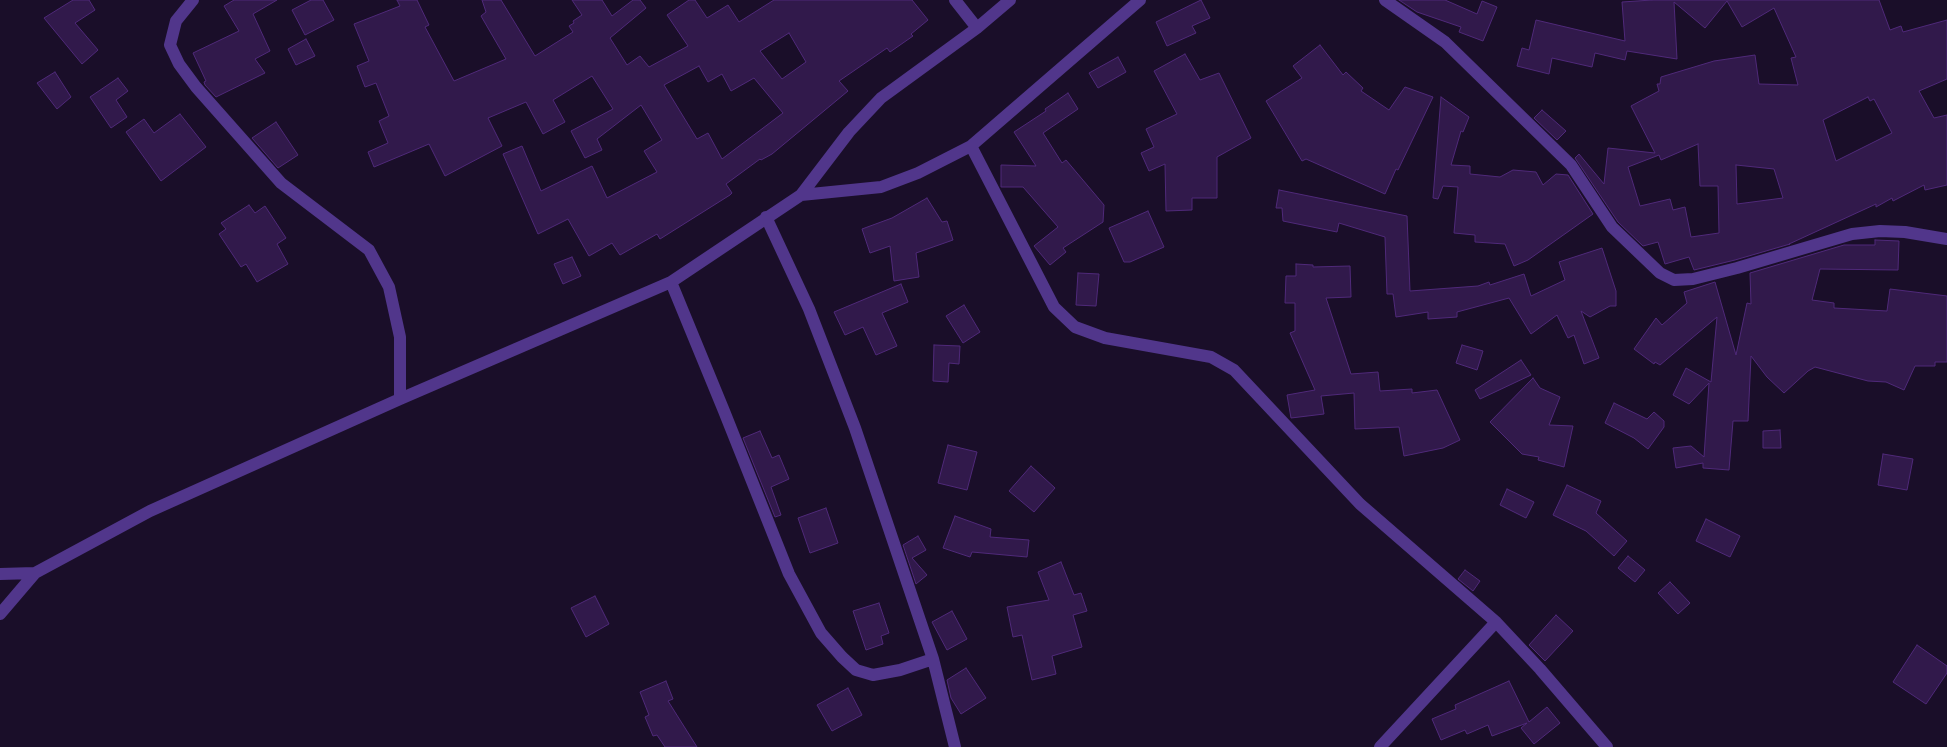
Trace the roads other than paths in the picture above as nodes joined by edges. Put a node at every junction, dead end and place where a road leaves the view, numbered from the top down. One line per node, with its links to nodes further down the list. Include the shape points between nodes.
1 (193, 0): 12 (street, via 176,20 170,45 179,64 281,183 369,250 389,287 400,337)
2 (955, 0): 6 (street)
3 (1010, 0): 6 (street)
4 (1140, 0): 7 (street)
5 (1385, 0): 10 (street, via 1445,42 1571,165 1612,227 1660,273 1674,280 1693,279 1737,268 1852,234 1905,232)
6 (977, 28): 8 (street, via 881,98 849,132)
7 (971, 146): 8 (street, via 918,173 881,187); 16 (street, via 1054,307 1075,327 1105,338 1210,356 1234,370 1360,504)
8 (801, 195): 9 (street)
9 (766, 217): 11 (street); 17 (street, via 809,309 855,428)
10 (1947, 239)
11 (671, 282): 12 (street); 17 (street, via 788,574 821,633 856,670 872,675)
12 (400, 399): 13 (street, via 150,511)
13 (35, 573): 14 (street); 15 (street)
14 (0, 574)
15 (0, 614)
16 (1496, 622): 19 (street); 20 (street)
17 (933, 659): 18 (street)
18 (955, 747)
19 (1380, 747)
20 (1607, 747)

